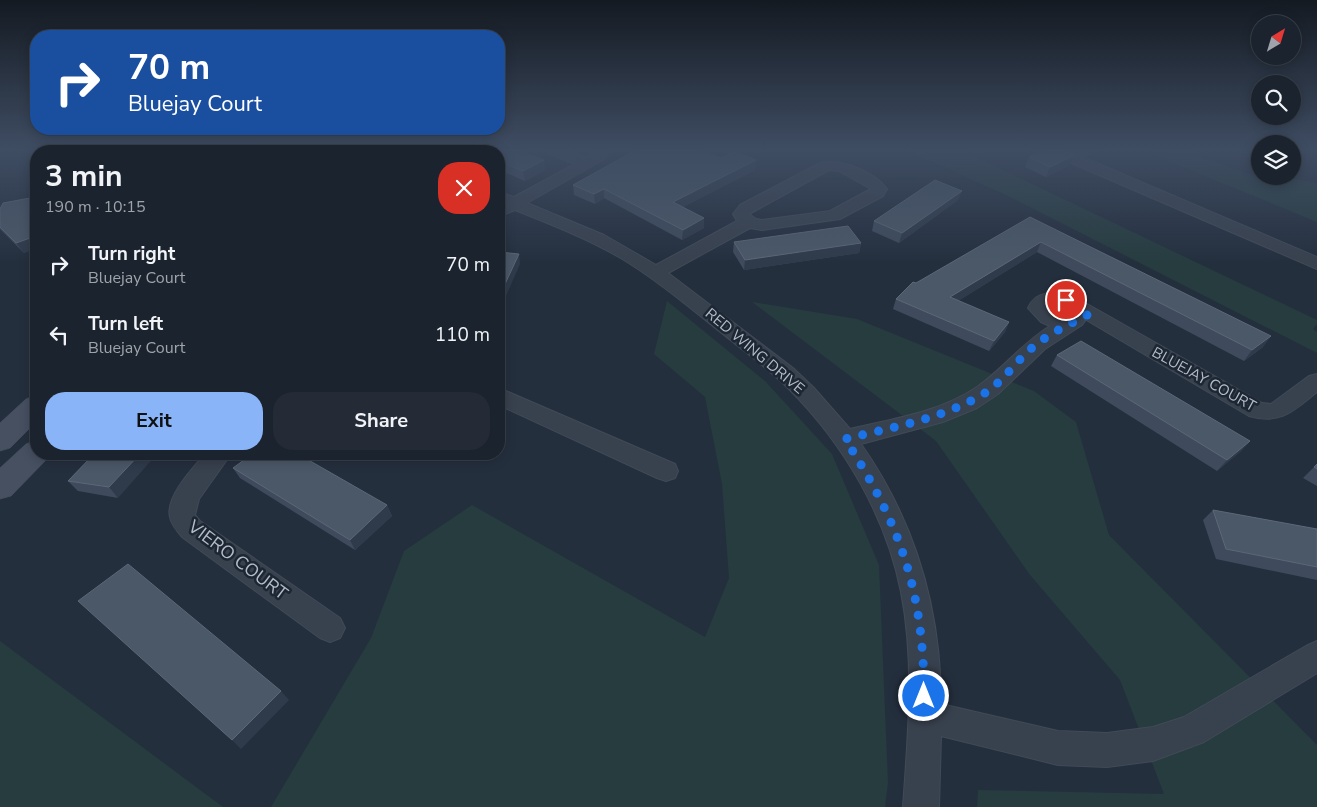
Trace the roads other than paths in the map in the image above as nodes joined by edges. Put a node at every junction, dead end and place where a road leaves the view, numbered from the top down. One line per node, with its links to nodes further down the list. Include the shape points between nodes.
1 (537, 188): 5 (street)
2 (784, 188): 7 (street, via 746,208 741,214)
3 (878, 188): 7 (street, via 877,193 834,216 762,225)
4 (1140, 188): 8 (street)
5 (505, 204)
6 (505, 204): 9 (street, RED WING DRIVE, via 610,245)
7 (748, 222): 9 (street)
8 (1317, 264)
9 (656, 272): 15 (street, RED WING DRIVE, via 778,367 806,393)
10 (1089, 314): 11 (street); 11 (street, BLUEJAY COURT, via 1066,300 1047,298 1040,303 1038,308 1042,314); 12 (street, BLUEJAY COURT, via 1257,410 1278,410)
11 (1066, 326): 15 (street, via 1032,348 1002,381 980,396 896,427)
12 (1317, 381)
13 (505, 399): 19 (street)
14 (30, 412): 16 (main road)
15 (845, 439): 23 (street, RED WING DRIVE, via 870,478 907,563 915,592 924,657)
16 (0, 440)
17 (30, 458): 20 (main road)
18 (214, 460): 21 (street, VIERO COURT, via 186,496 183,519 191,529)
19 (666, 471)
20 (0, 488)
21 (330, 628)
22 (1317, 656): 23 (street, via 1192,730 1153,744 1107,750 1058,748)
23 (924, 716): 24 (street, RED WING DRIVE)
24 (921, 807)

